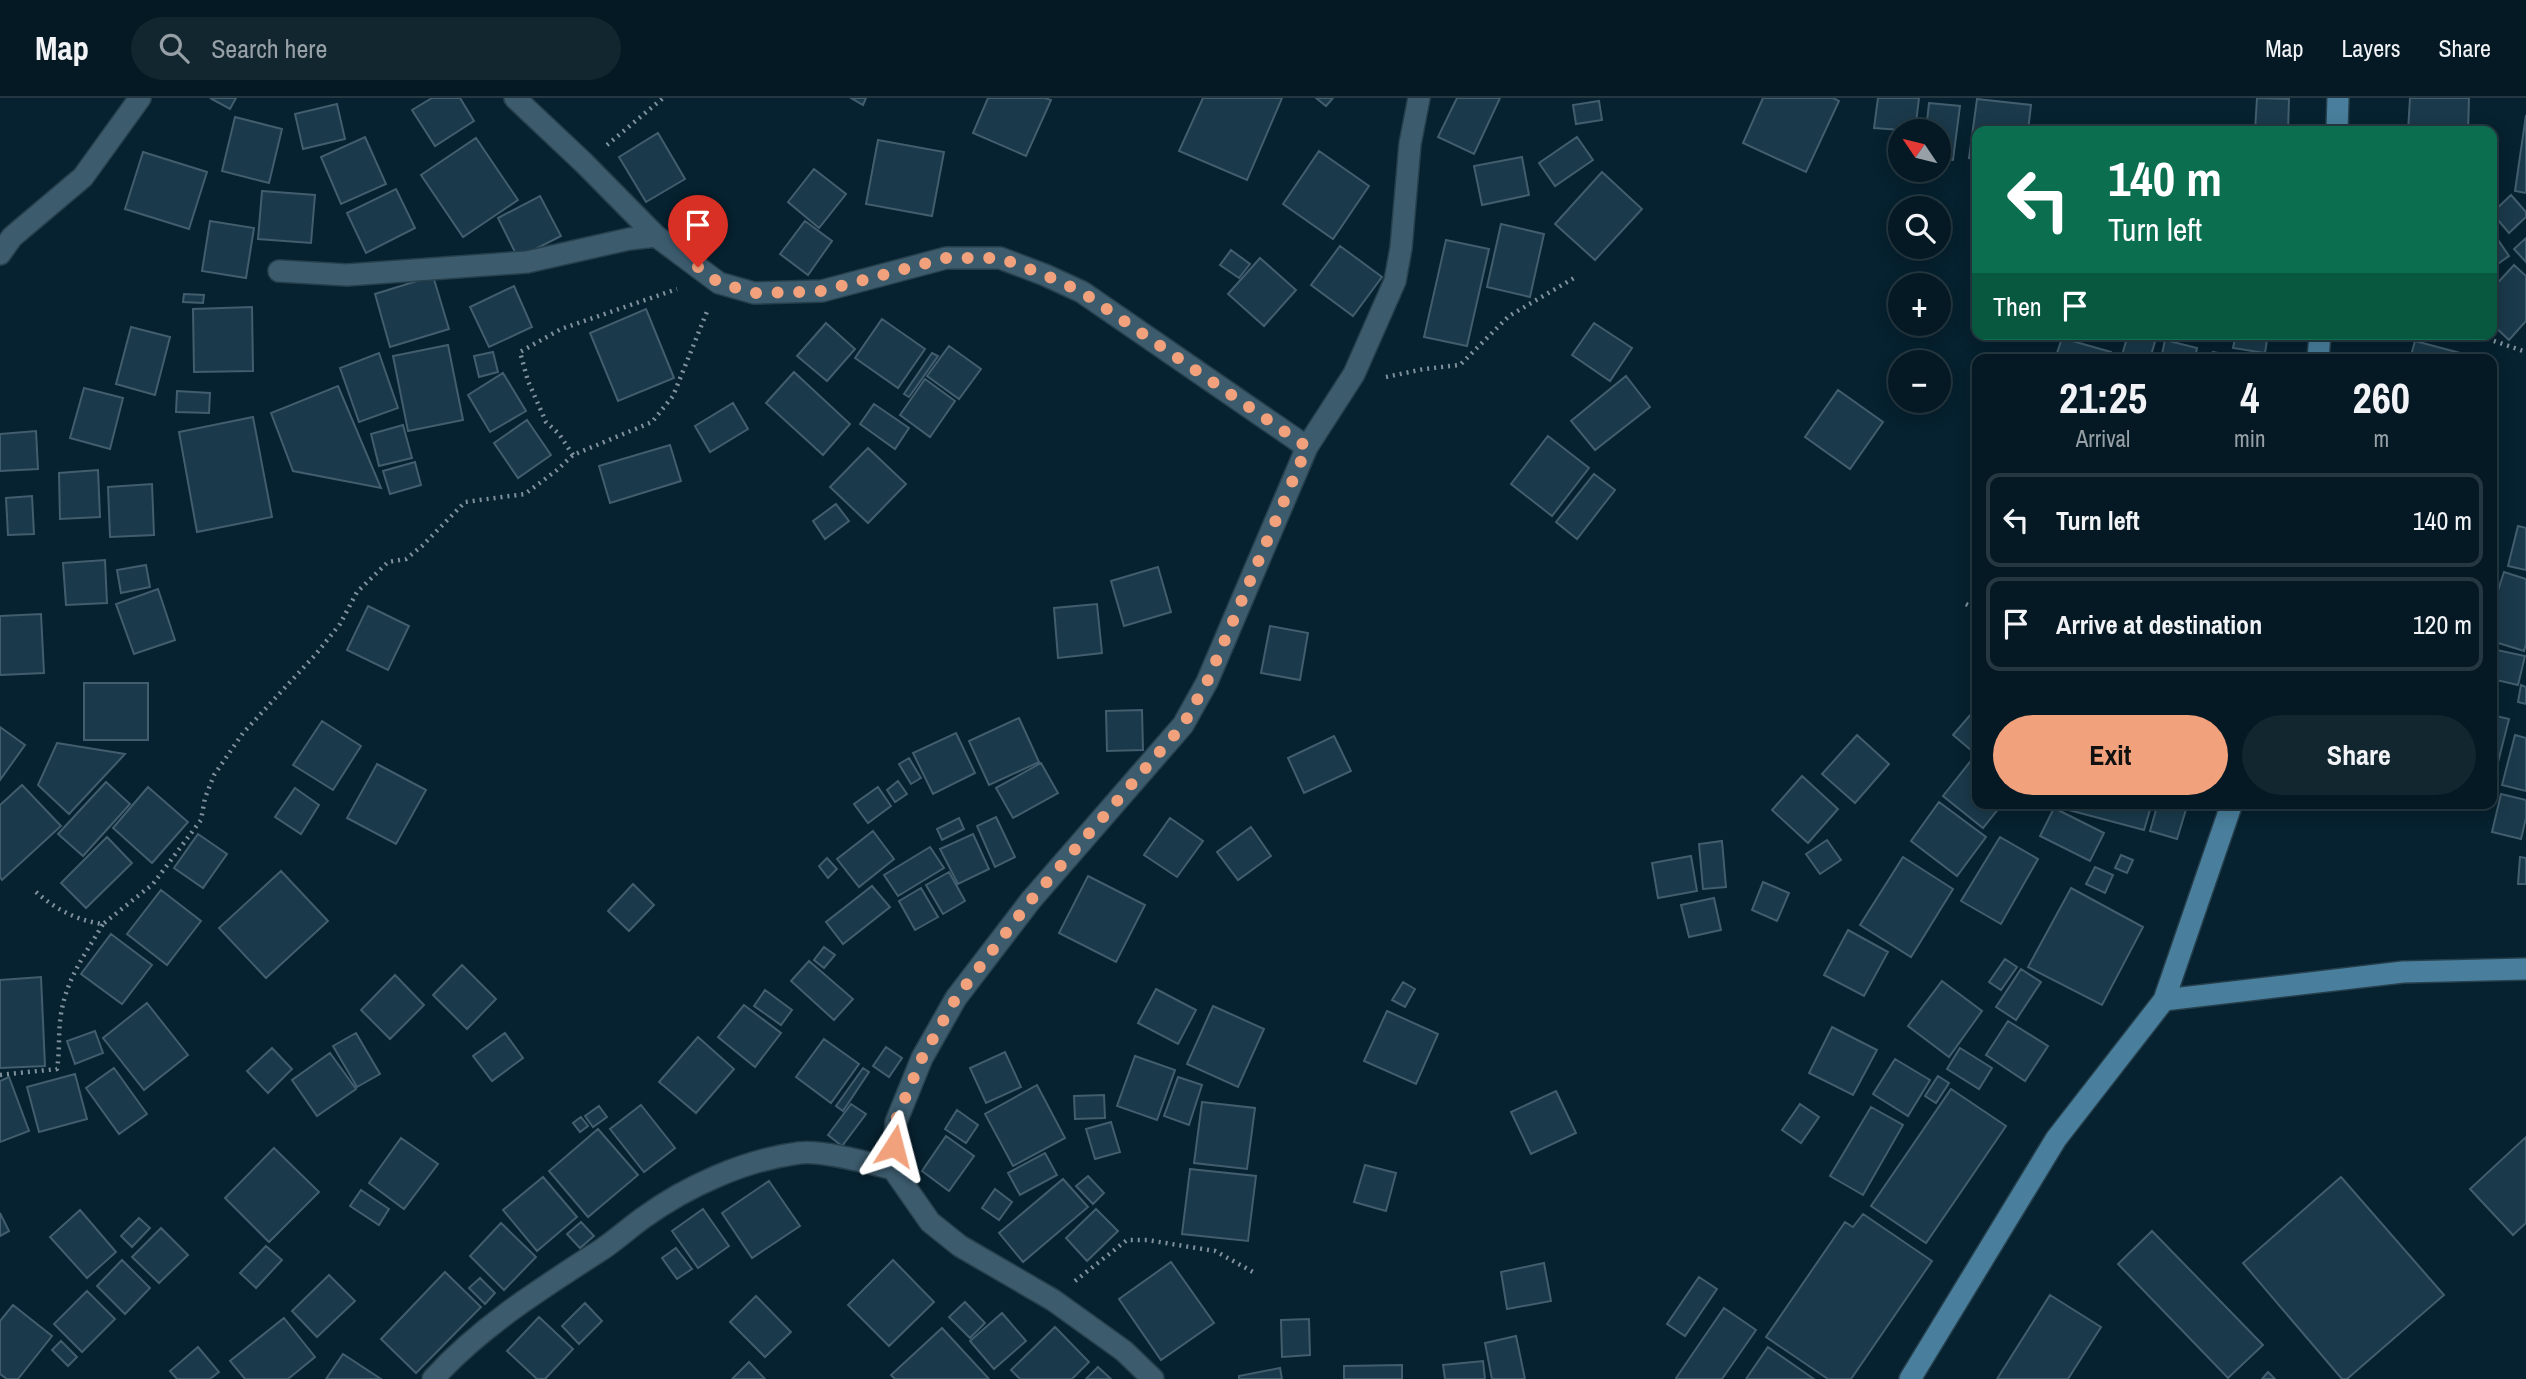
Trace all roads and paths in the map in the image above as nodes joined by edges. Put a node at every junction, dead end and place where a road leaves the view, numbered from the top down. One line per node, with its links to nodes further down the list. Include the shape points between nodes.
1 (140, 98): 9 (street, via 83,177 12,237)
2 (515, 98): 7 (street)
3 (663, 98): 7 (path)
4 (1419, 98): 15 (street, via 1409,144 1395,281)
5 (2338, 98): 6 (main road)
6 (2337, 126)
7 (584, 163): 8 (street)
8 (656, 236): 10 (street, via 527,262 347,275); 12 (street)
9 (0, 254)
10 (279, 271)
11 (1574, 278): 15 (path, via 1509,316 1460,365 1380,378)
12 (719, 283): 16 (street, via 754,293 822,291 946,258 1000,258 1082,292); 17 (path, via 674,396 652,422); 17 (path, via 676,289 561,329 520,352 546,422)
13 (2491, 340): 14 (path)
14 (2526, 352)
15 (1354, 374): 16 (street)
16 (1307, 447): 26 (street, via 1207,682 1183,725 1031,900 956,998 922,1058 895,1122)
17 (573, 454): 22 (path, via 525,494 465,502 422,546 406,559 388,562 357,592 316,654 243,733 214,775 201,820 153,884)
18 (1966, 604): 19 (path)
19 (1972, 607)
20 (2230, 809): 24 (main road)
21 (36, 892): 22 (path, via 85,922)
22 (103, 924): 25 (path, via 72,973 61,1015 57,1069)
23 (2526, 969): 24 (main road, via 2403,972)
24 (2164, 1000): 31 (main road, via 2056,1139)
25 (0, 1075)
26 (893, 1169): 28 (street, via 930,1222 960,1246); 29 (street, via 801,1153 718,1177 644,1216 495,1321)
27 (1255, 1273): 28 (path, via 1215,1251 1128,1240)
28 (1054, 1300): 30 (street, via 1124,1351)
29 (433, 1379)
30 (1153, 1379)
31 (1910, 1379)

